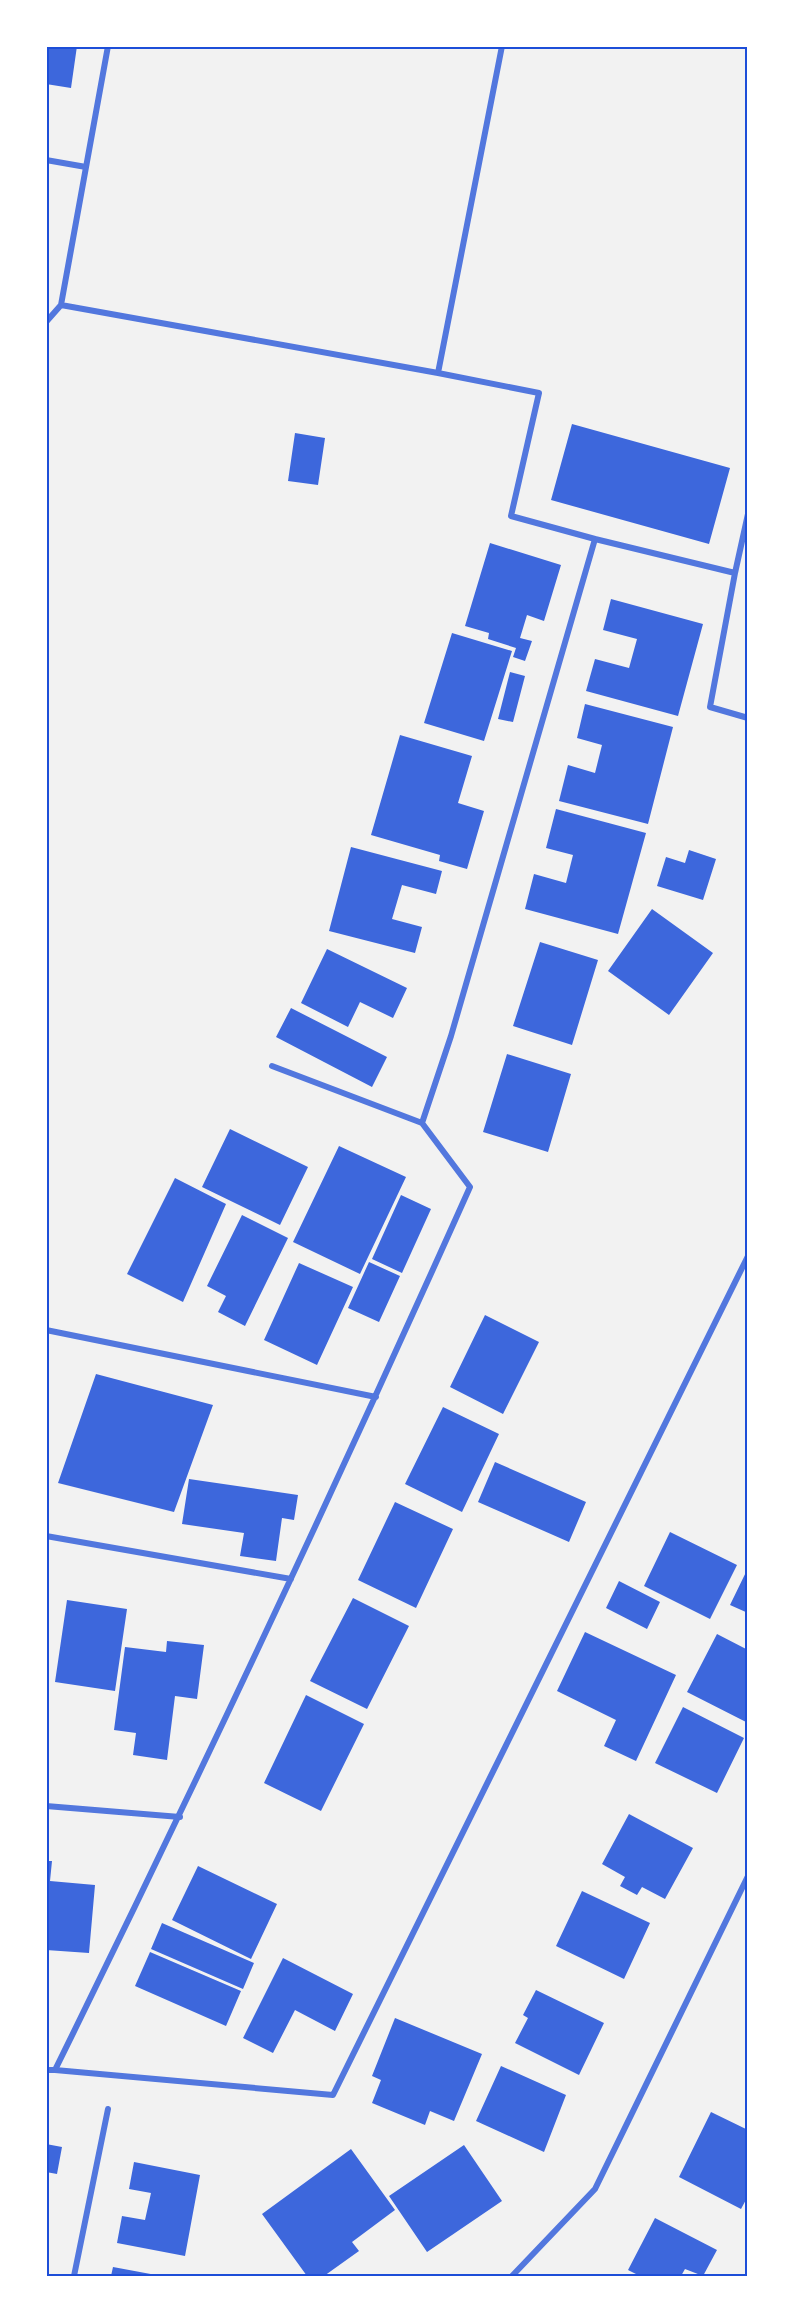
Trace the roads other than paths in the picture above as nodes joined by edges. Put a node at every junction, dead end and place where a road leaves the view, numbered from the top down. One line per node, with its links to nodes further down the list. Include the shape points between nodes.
1 (108, 46): 4 (street)
2 (502, 46): 7 (street)
3 (46, 160): 4 (street)
4 (86, 167): 5 (street)
5 (61, 305): 6 (street); 7 (street)
6 (46, 322)
7 (438, 373): 9 (street, via 539,393 511,516)
8 (747, 514): 10 (street)
9 (595, 539): 10 (street); 13 (street, via 451,1036)
10 (735, 573): 11 (street, via 710,706)
11 (747, 718)
12 (272, 1066): 13 (street)
13 (422, 1123): 16 (street, via 470,1186)
14 (747, 1256): 23 (street, via 333,2095)
15 (46, 1330): 16 (street)
16 (376, 1397): 18 (street)
17 (46, 1536): 18 (street)
18 (291, 1579): 20 (street)
19 (46, 1806): 20 (street)
20 (180, 1816): 23 (street)
21 (747, 1876): 26 (street, via 595,2189)
22 (46, 2070): 23 (street)
23 (55, 2070)
24 (108, 2109): 25 (street)
25 (74, 2277)
26 (512, 2277)

